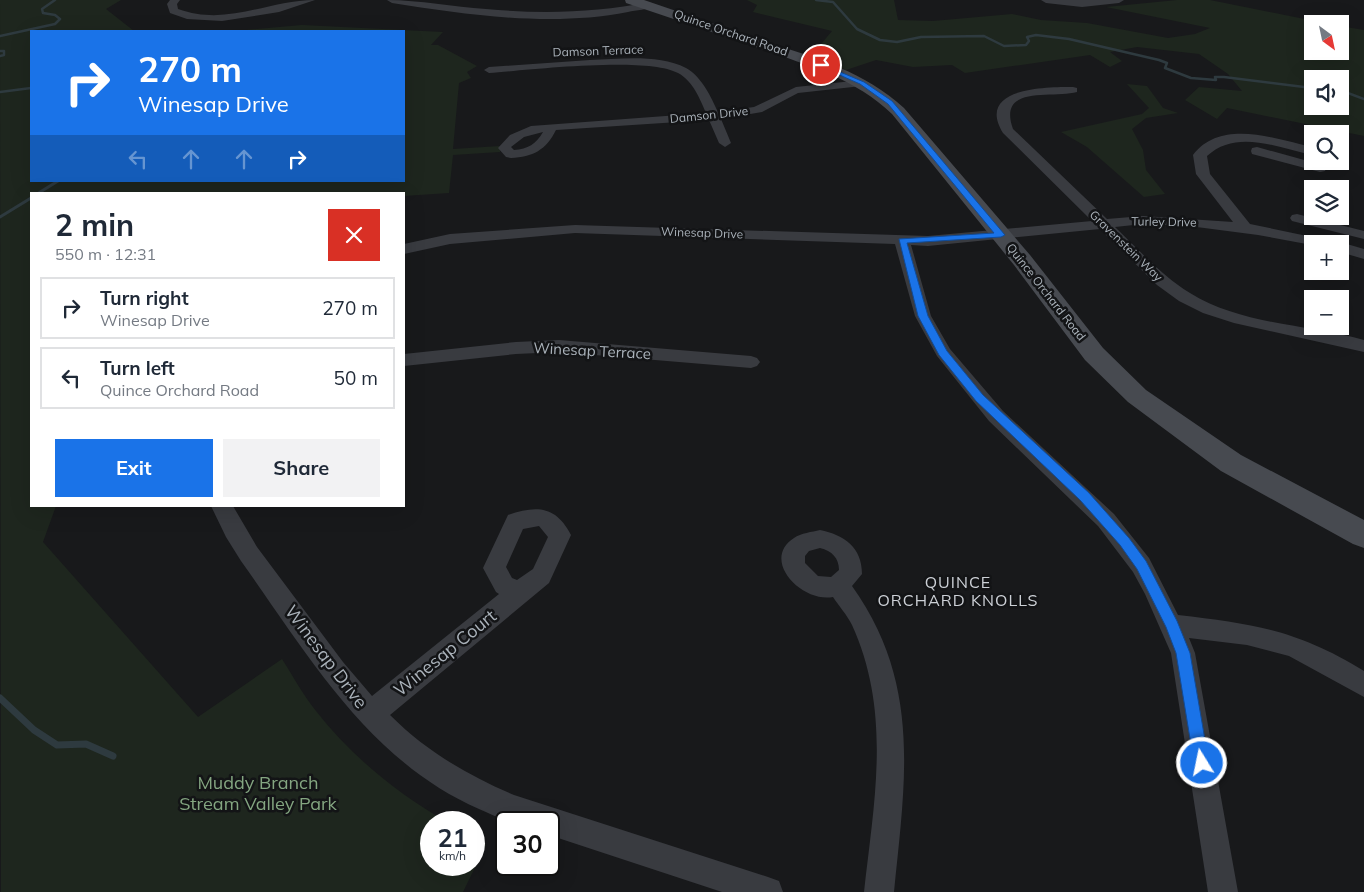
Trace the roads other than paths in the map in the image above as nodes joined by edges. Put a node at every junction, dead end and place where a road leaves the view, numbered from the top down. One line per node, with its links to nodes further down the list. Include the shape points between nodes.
1 (176, 0): 2 (street, via 172,4 179,14 209,17 264,12)
2 (310, 0)
3 (392, 0): 7 (street, via 458,9 548,14 616,12)
4 (631, 0): 7 (street, Quince Orchard Road)
5 (1046, 0): 6 (street, via 1082,4)
6 (1119, 0)
7 (649, 5): 9 (street, Quince Orchard Road, via 821,65)
8 (489, 70): 11 (street, Damson Terrace, via 653,63 683,70 703,93)
9 (862, 83): 11 (street, Damson Drive, via 796,90 758,110); 20 (street, Quince Orchard Road, via 898,111)
10 (1073, 90): 18 (street, Gravenstein Way, via 1028,92 1018,96 1001,111 1002,122)
11 (713, 116): 12 (street, Damson Drive); 14 (street, Damson Terrace)
12 (552, 127)
13 (1240, 138): 15 (street, via 1250,137); 16 (street, via 1266,155); 19 (street, via 1221,139 1207,146 1200,155 1200,164 1203,174)
14 (725, 143)
15 (1304, 149)
16 (1304, 164)
17 (1297, 218): 21 (street)
18 (1103, 224): 19 (street, Turley Drive, via 1176,220); 20 (street, Turley Drive); 27 (street, Gravenstein Way, via 1163,282 1192,302 1252,324)
19 (1244, 227): 22 (street, Turley Drive)
20 (1001, 235): 23 (street, Winesap Drive); 31 (street, Quince Orchard Road, via 1094,354 1137,396 1231,463)
21 (1364, 235)
22 (1304, 239)
23 (902, 241): 24 (street, Winesap Drive, via 590,229 450,239); 34 (street, via 923,316 943,352 996,416 1084,497 1125,542 1141,565)
24 (405, 249)
25 (1349, 250): 26 (street)
26 (1364, 254)
27 (1364, 346)
28 (405, 360): 29 (street, Winesap Terrace, via 559,346)
29 (750, 362)
30 (222, 507): 36 (street, Winesap Drive, via 236,535 340,680)
31 (1364, 535)
32 (838, 585): 39 (street, via 861,618 877,658 891,722 892,770)
33 (520, 592): 36 (street, Winesap Court)
34 (1172, 625): 35 (street, via 1260,636 1291,645); 40 (street, via 1183,653)
35 (1364, 685)
36 (370, 714): 37 (street, Winesap Drive, via 438,772 473,792)
37 (711, 883): 38 (street, Winesap Drive)
38 (768, 892)
39 (878, 892)
40 (1223, 892)

